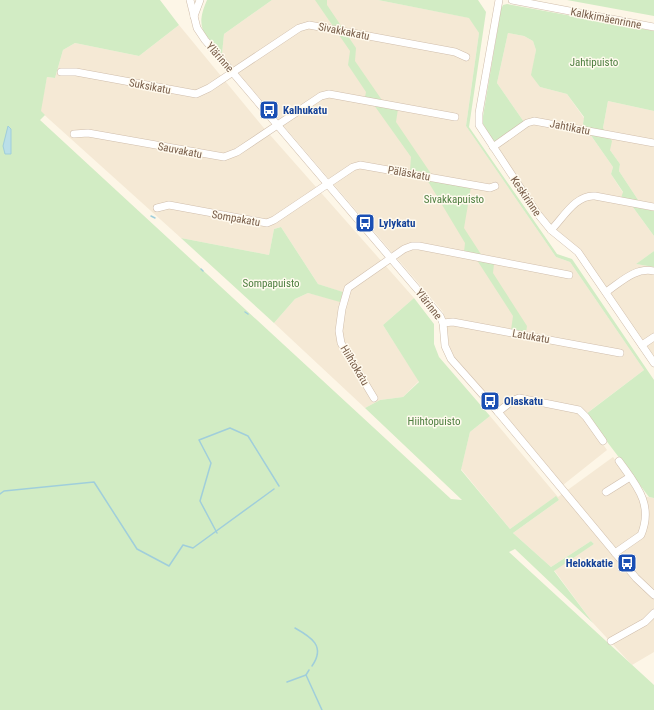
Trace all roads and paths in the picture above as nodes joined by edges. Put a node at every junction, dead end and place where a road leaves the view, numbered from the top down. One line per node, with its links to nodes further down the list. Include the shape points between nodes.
1 (190, 0): 5 (street, Ylärinne)
2 (200, 0): 5 (street)
3 (499, 0): 14 (street, Keskirinne, via 478,118 481,129)
4 (512, 0): 6 (street, Kalkkimäenrinne)
5 (194, 16): 9 (street, Ylärinne, via 197,28)
6 (654, 27)
7 (466, 57): 9 (street, Sivakkakatu, via 455,52 309,24)
8 (61, 72): 9 (street, Suksikatu, via 76,72 193,94 202,93)
9 (233, 72): 11 (street, Ylärinne)
10 (455, 117): 11 (street, via 329,94 321,96)
11 (278, 125): 12 (street, Sauvakatu, via 237,152 224,157 88,133); 15 (street, Ylärinne)
12 (74, 134)
13 (654, 143): 14 (street, Jahtikatu, via 534,121 527,123)
14 (494, 147): 19 (street, Keskirinne)
15 (328, 184): 16 (street, Päläskatu, via 360,165 490,188); 18 (street, Sompakatu, via 267,223 169,205); 20 (street, Ylärinne)
16 (495, 186)
17 (654, 207): 19 (street, via 587,196 578,201)
18 (157, 208)
19 (551, 230): 23 (street, Keskirinne, via 578,252)
20 (391, 258): 22 (street, via 404,249 415,246); 24 (street, Ylärinne); 29 (street, Hiihtokatu, via 348,288 339,325 341,343)
21 (654, 271): 23 (street, via 635,272)
22 (568, 276)
23 (606, 292): 26 (street, Keskirinne)
24 (443, 323): 27 (street, Latukatu, via 453,322); 30 (street, Ylärinne, via 445,346 451,359)
25 (654, 337): 26 (street)
26 (642, 345): 28 (street, Keskirinne)
27 (620, 353)
28 (654, 364)
29 (374, 398)
30 (498, 412): 31 (street, via 519,398 576,409 584,414); 35 (street, Ylärinne)
31 (603, 441)
32 (619, 461): 33 (street)
33 (630, 477): 34 (street); 35 (street, via 647,502 646,518 639,537)
34 (606, 492)
35 (615, 553): 36 (street, Ylärinne)
36 (654, 595)
37 (654, 614): 38 (street)
38 (611, 641)

